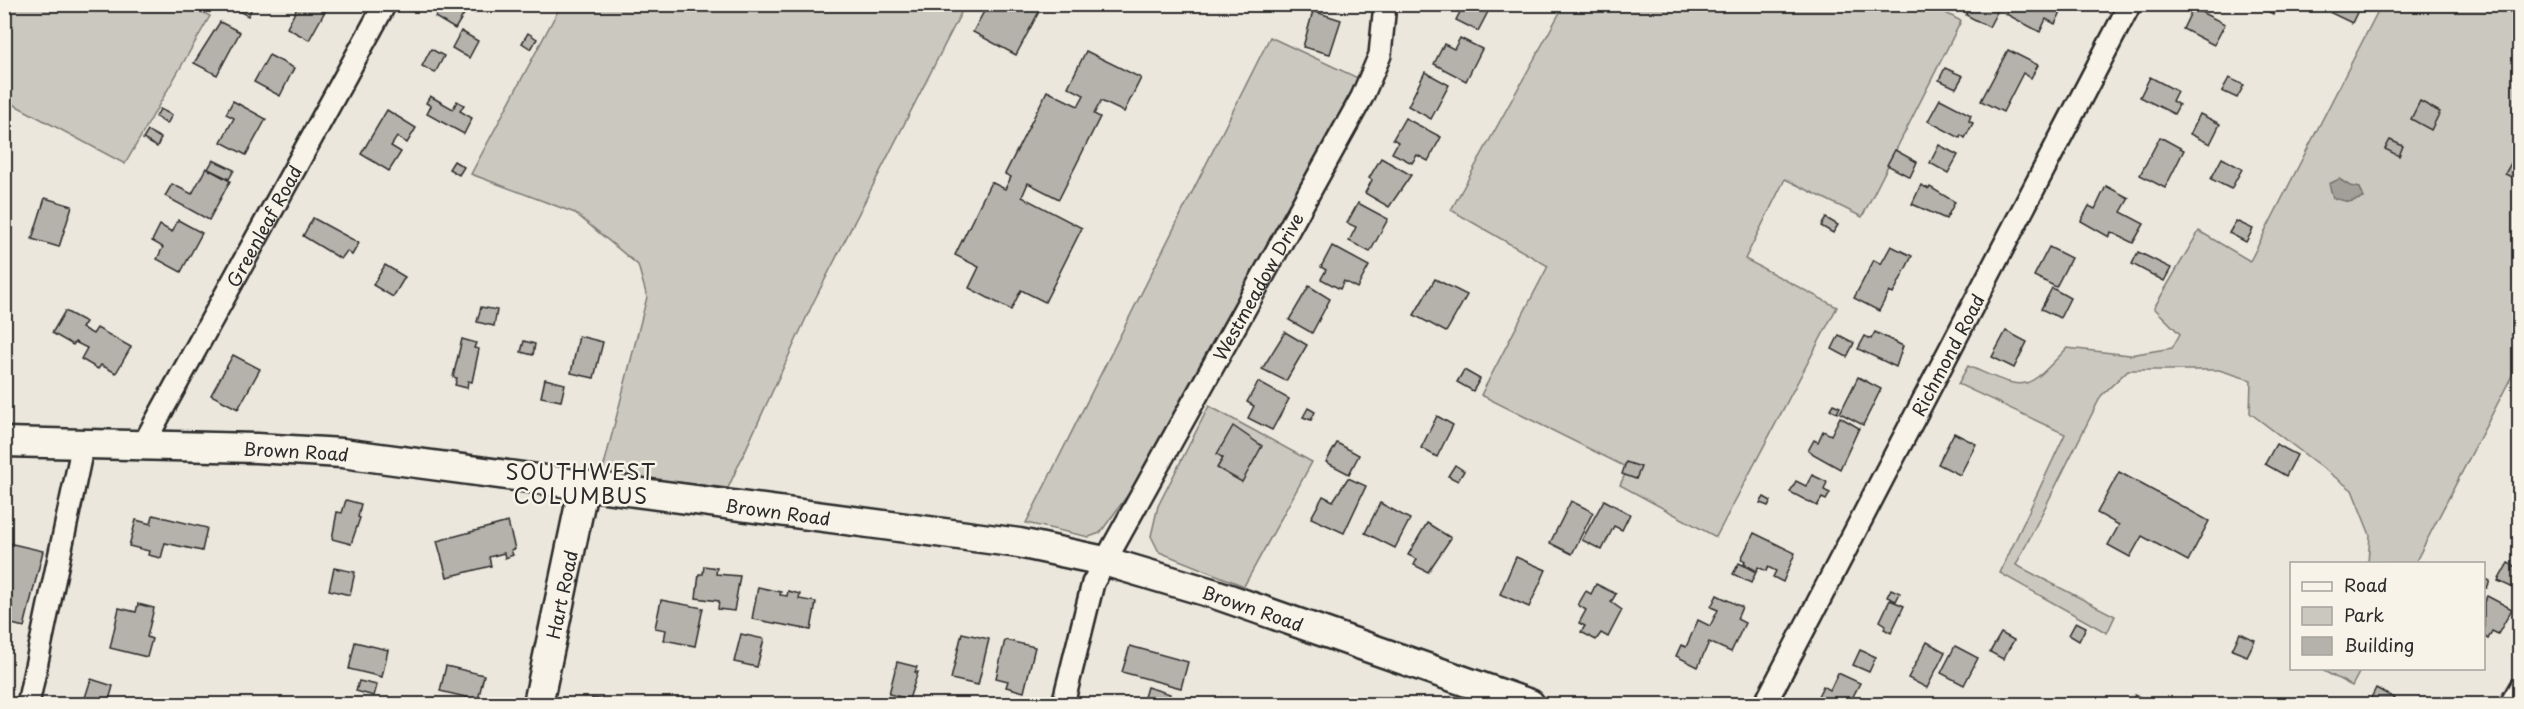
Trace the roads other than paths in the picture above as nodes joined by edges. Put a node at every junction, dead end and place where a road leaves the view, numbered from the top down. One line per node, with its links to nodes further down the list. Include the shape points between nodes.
1 (385, 4): 6 (street, Greenleaf Road)
2 (1385, 4): 8 (street, Westmeadow Drive, via 1380,55 1362,97)
3 (2130, 4): 14 (street, Richmond Road)
4 (4, 442): 5 (main road, Brown Road)
5 (83, 444): 6 (main road, Brown Road); 10 (street)
6 (143, 445): 7 (main road, Brown Road, via 342,453)
7 (584, 485): 8 (main road, Brown Road, via 964,535); 11 (main road, Hart Road)
8 (1104, 561): 12 (street, Westmeadow Drive, via 1093,583); 13 (main road, Brown Road, via 1232,599)
9 (2520, 688): 15 (street)
10 (28, 705)
11 (538, 705)
12 (1063, 705)
13 (1530, 705)
14 (1766, 705)
15 (2511, 705)

